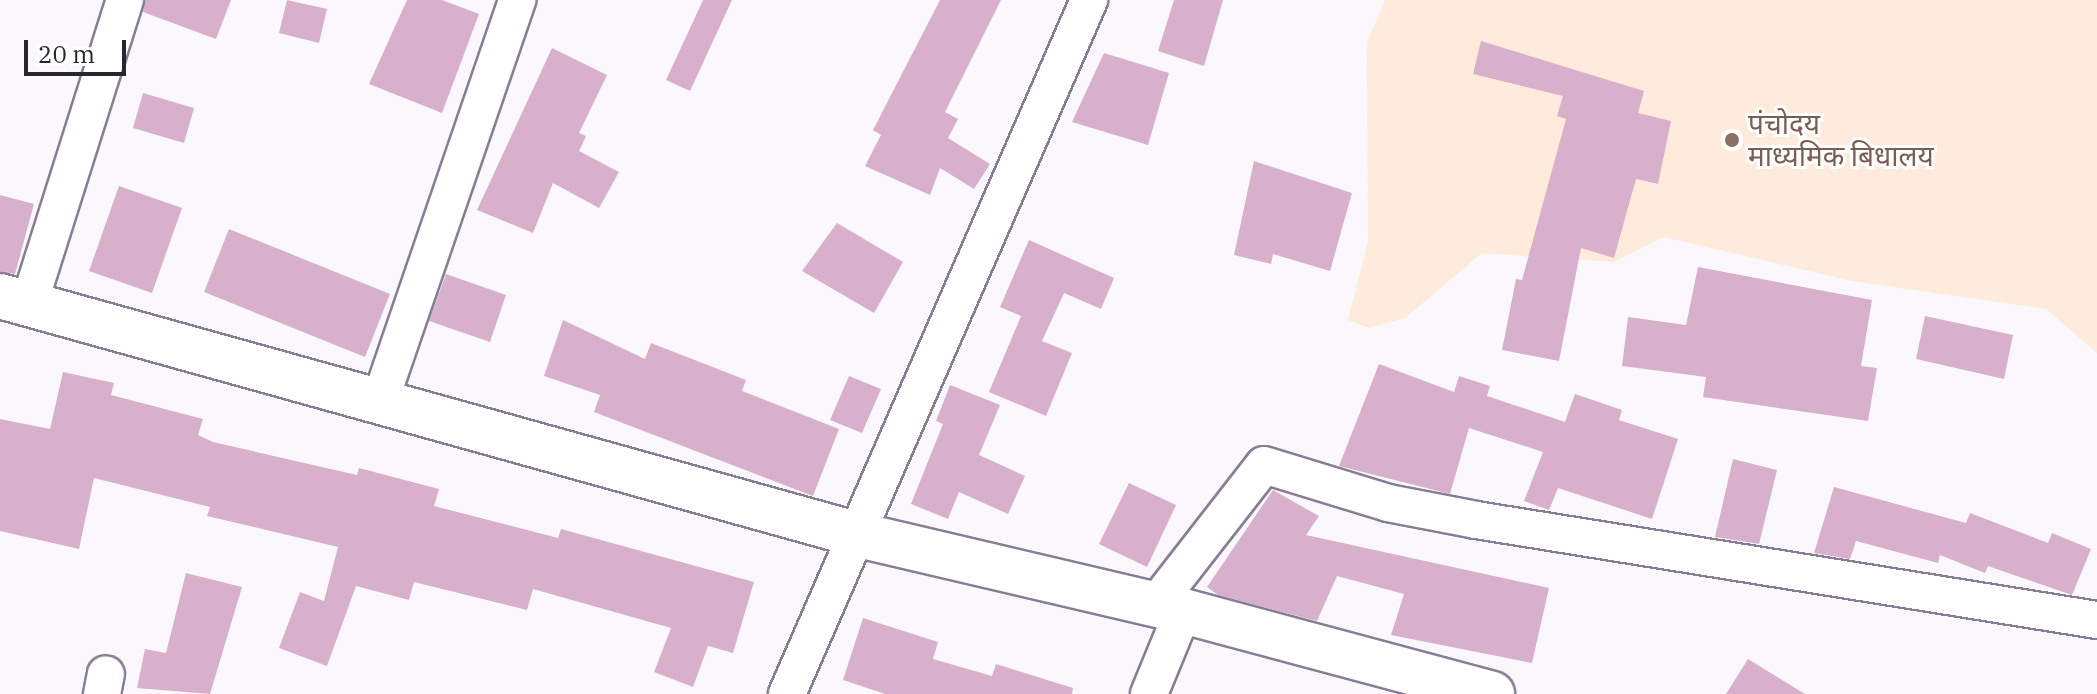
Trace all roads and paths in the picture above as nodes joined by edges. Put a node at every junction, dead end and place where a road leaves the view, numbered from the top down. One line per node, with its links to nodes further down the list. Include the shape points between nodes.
1 (125, 0): 4 (street)
2 (517, 0): 5 (street)
3 (1089, 0): 6 (street)
4 (14, 300): 5 (street)
5 (380, 401): 6 (street)
6 (859, 535): 7 (street); 9 (street)
7 (1169, 608): 8 (street, via 1264,465 1388,503 1476,520); 10 (street); 11 (street)
8 (2097, 620)
9 (787, 694)
10 (1149, 694)
11 (1492, 694)

